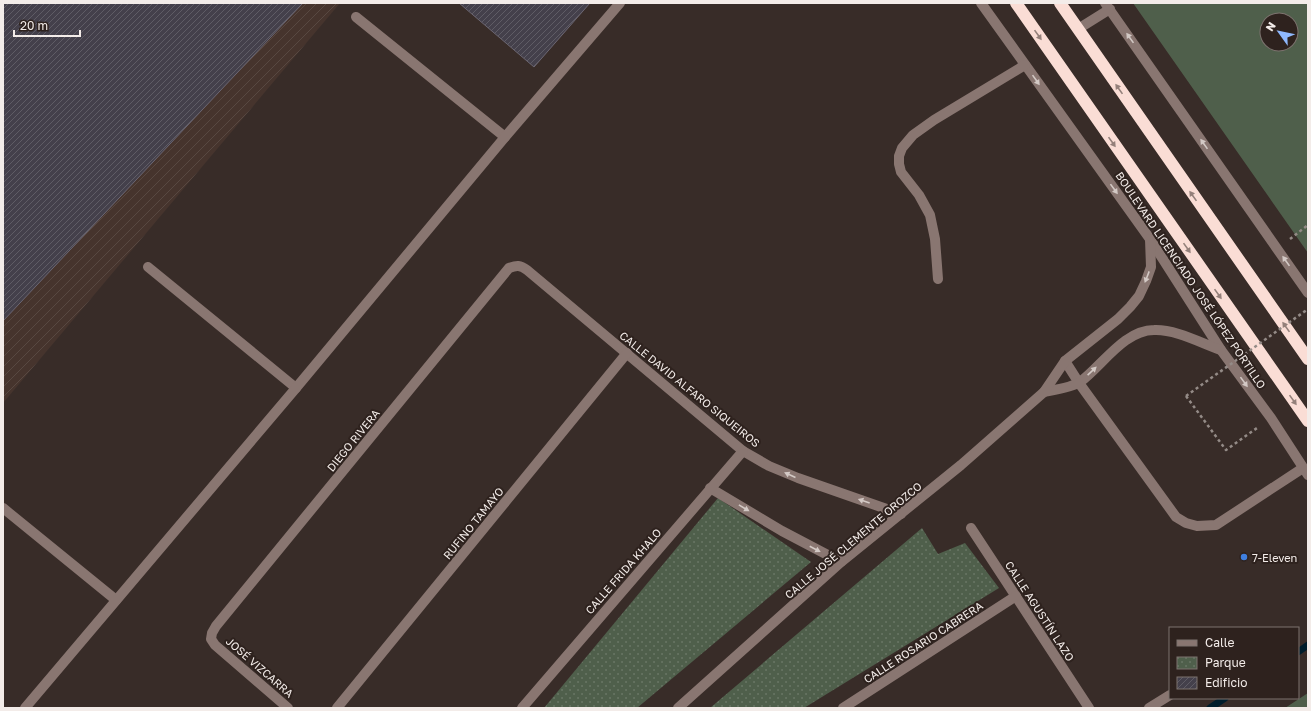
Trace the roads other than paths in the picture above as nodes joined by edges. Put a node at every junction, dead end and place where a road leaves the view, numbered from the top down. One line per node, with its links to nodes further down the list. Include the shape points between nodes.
1 (620, 3): 9 (street)
2 (981, 3): 8 (street, BOULEVARD LICENCIADO JOSÉ LÓPEZ PORTILLO)
3 (1016, 3): 22 (highway, BOULEVARD LICENCIADO JOSÉ LÓPEZ PORTILLO, one-way to 22)
4 (1063, 4): 7 (highway)
5 (1108, 6): 7 (street); 14 (street, one-way to 5)
6 (356, 17): 9 (street)
7 (1078, 29): 17 (highway, one-way to 7)
8 (1025, 65): 10 (street, BOULEVARD LICENCIADO JOSÉ LÓPEZ PORTILLO, one-way to 10); 13 (street, via 934,120 913,135 902,148 899,156 901,172 920,195 930,215)
9 (505, 137): 20 (street)
10 (1150, 239): 15 (street, BOULEVARD LICENCIADO JOSÉ LÓPEZ PORTILLO); 18 (street, CALLE JOSÉ CLEMENTE OROZCO, one-way to 18, via 1151,267 1139,296 1118,319)
11 (148, 267): 20 (street)
12 (527, 270): 16 (street, CALLE DAVID ALFARO SIQUEIROS); 32 (street, DIEGO RIVERA, via 519,265 509,268 216,626 211,639)
13 (938, 279)
14 (1308, 293)
15 (1221, 350): 19 (street, CALLE JOSÉ CLEMENTE OROZCO, one-way to 15, via 1119,346 1142,332 1170,332); 24 (street, BOULEVARD LICENCIADO JOSÉ LÓPEZ PORTILLO, one-way to 24, via 1271,418)
16 (627, 353): 23 (street, CALLE DAVID ALFARO SIQUEIROS); 36 (street, RUFINO TAMAYO)
17 (1308, 359)
18 (1065, 360): 19 (street); 21 (street, CALLE JOSÉ CLEMENTE OROZCO)
19 (1079, 383): 21 (street, CALLE JOSÉ CLEMENTE OROZCO); 24 (street, via 1176,517 1186,523 1197,526 1216,525)
20 (296, 388): 31 (street)
21 (1044, 392): 27 (street, CALLE JOSÉ CLEMENTE OROZCO)
22 (1308, 421)
23 (743, 451): 25 (street, CALLE FRIDA KHALO); 27 (street, CALLE DAVID ALFARO SIQUEIROS, one-way to 23, via 798,478 769,466)
24 (1306, 472)
25 (710, 488): 29 (street, one-way to 29, via 782,532); 37 (street, CALLE FRIDA KHALO)
26 (3, 508): 31 (street)
27 (901, 514): 29 (street, CALLE JOSÉ CLEMENTE OROZCO)
28 (971, 528): 30 (street, CALLE AGUSTÍN LAZO)
29 (841, 562): 38 (street, CALLE JOSÉ CLEMENTE OROZCO)
30 (1016, 596): 39 (street, CALLE ROSARIO CABRERA); 40 (street, CALLE AGUSTÍN LAZO)
31 (116, 600): 34 (street)
32 (215, 645): 35 (street, JOSÉ VIZCARRA)
33 (1169, 697): 41 (street)
34 (25, 708)
35 (288, 708)
36 (337, 708)
37 (522, 708)
38 (678, 708)
39 (844, 708)
40 (1089, 708)
41 (1150, 708)

